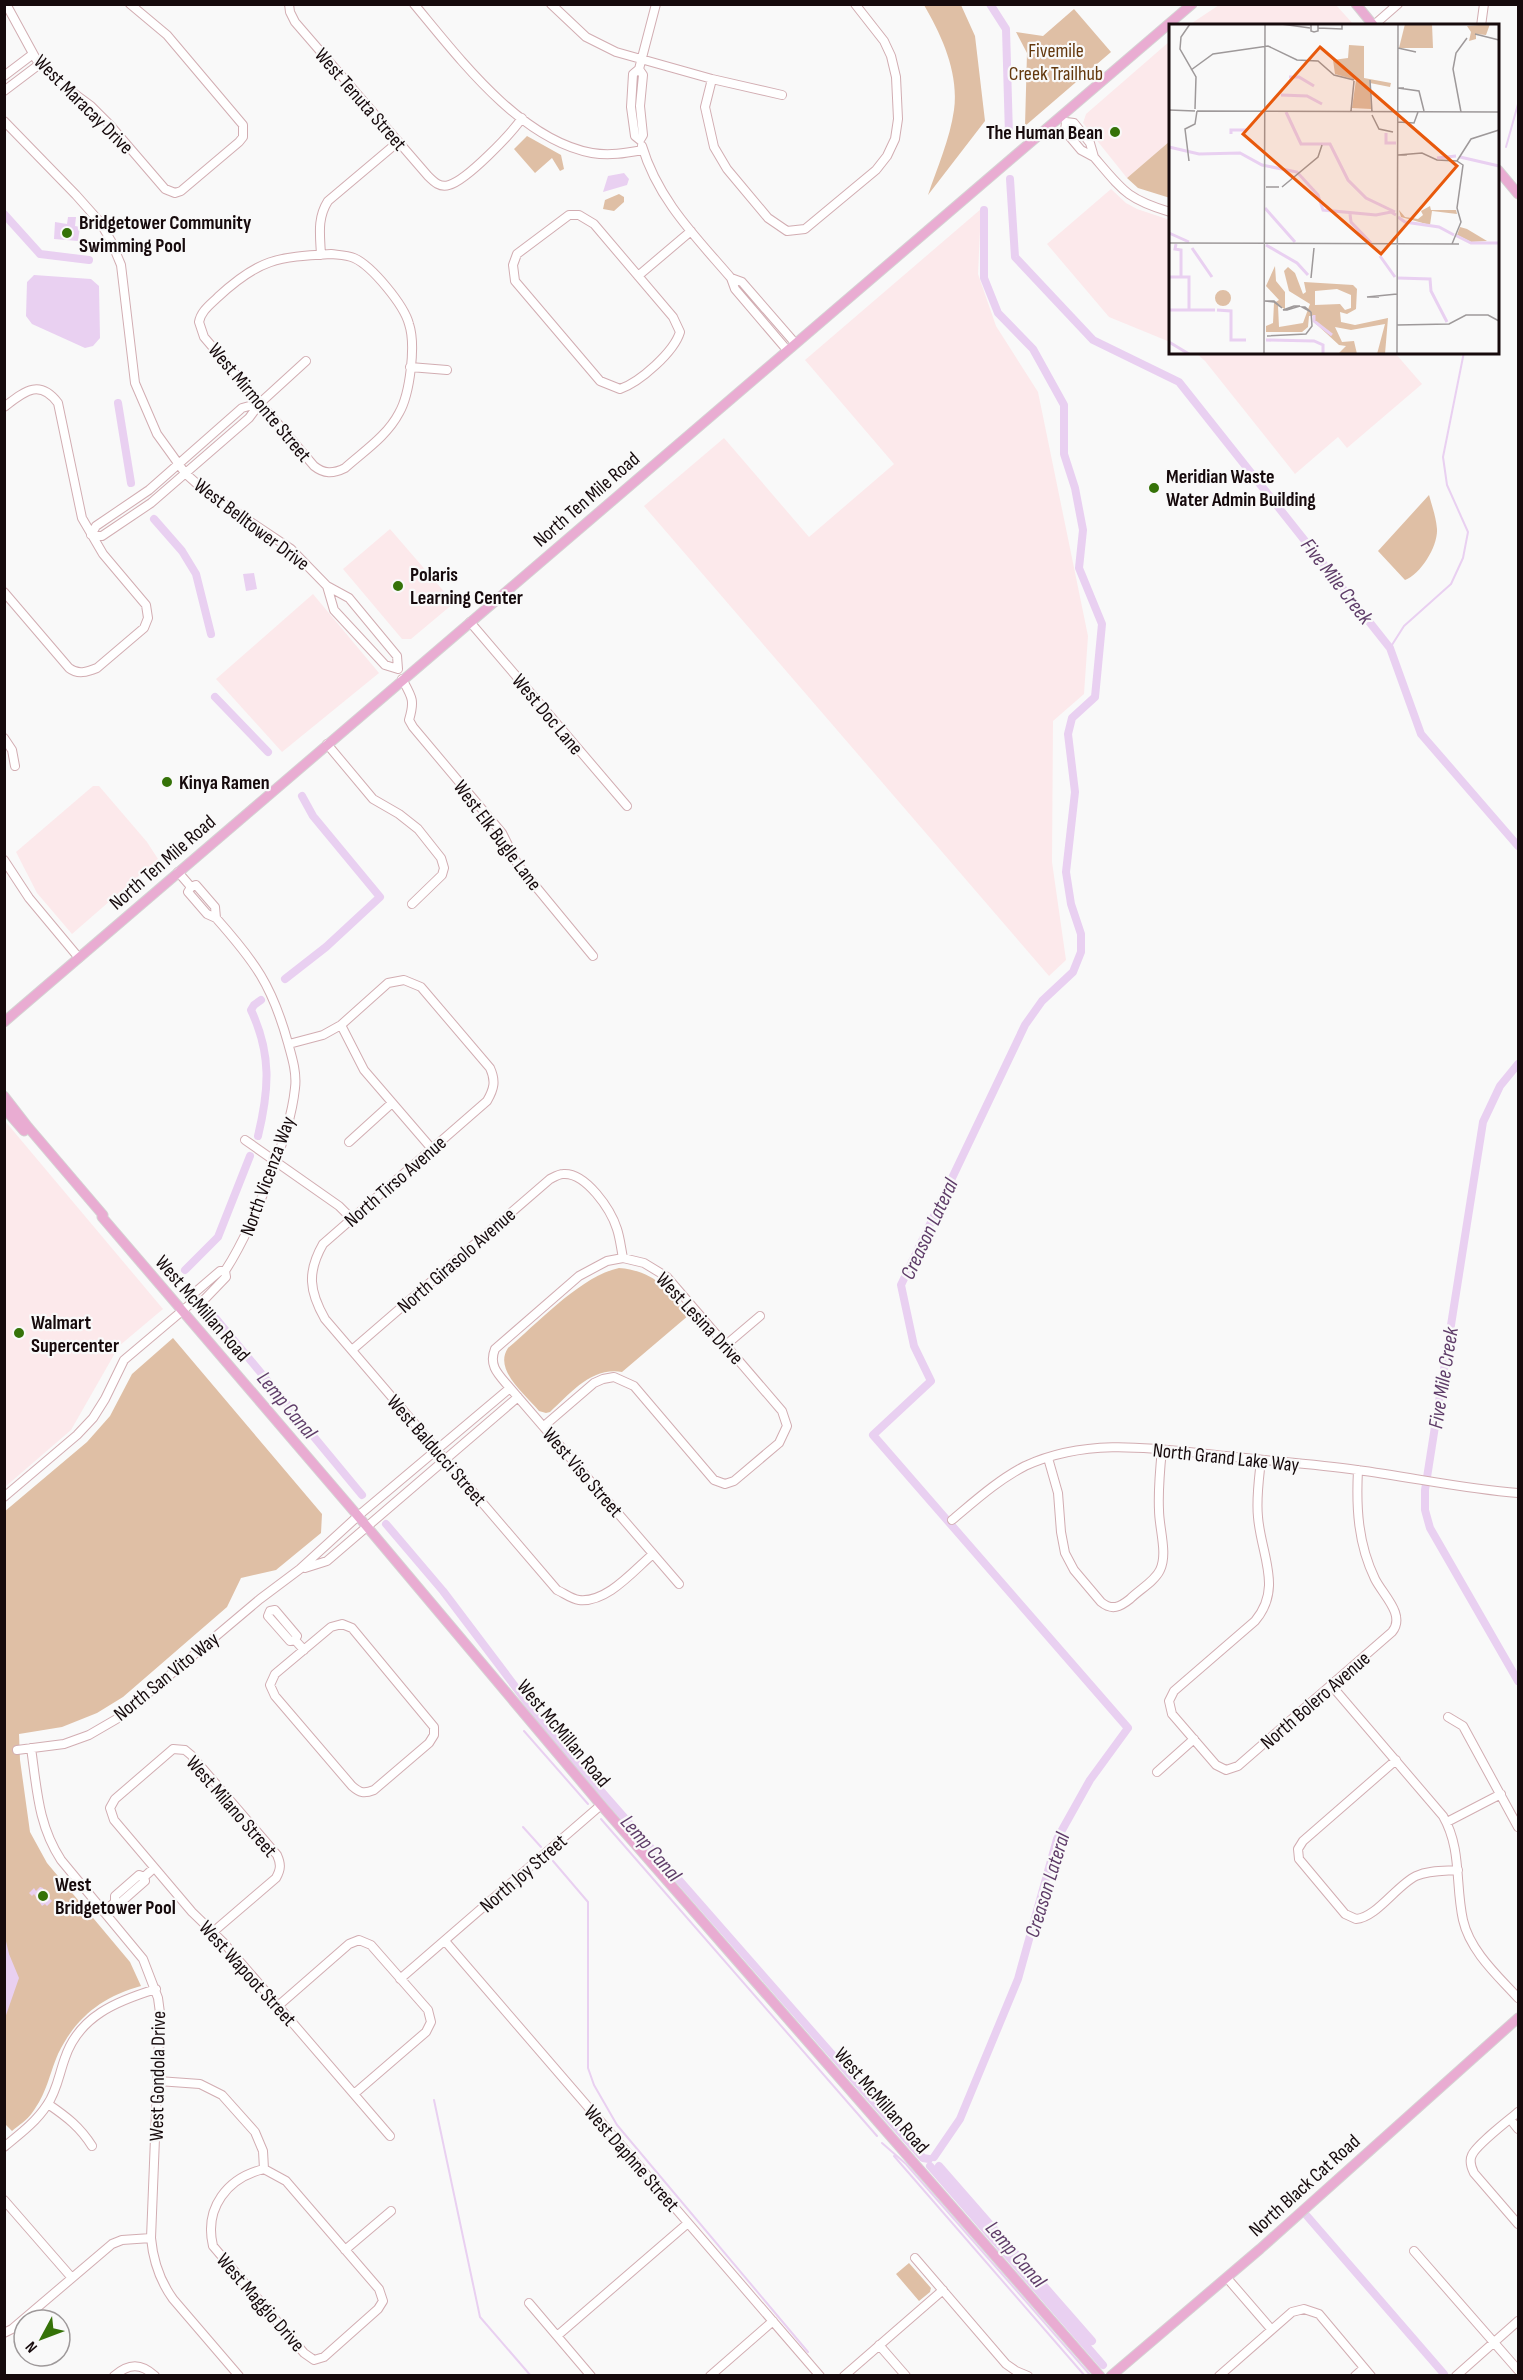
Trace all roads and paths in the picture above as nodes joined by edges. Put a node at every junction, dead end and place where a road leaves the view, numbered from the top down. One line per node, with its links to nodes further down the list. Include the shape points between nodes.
1 (6, 4): 17 (street, West Maracay Drive)
2 (130, 4): 19 (street, West Maracay Drive, via 167,35 241,120 244,131 239,142 186,188 175,193 165,189 110,125)
3 (290, 4): 27 (street, West Tenuta Street, via 295,22)
4 (414, 4): 24 (street, via 485,87)
5 (551, 4): 18 (street, via 586,38)
6 (656, 4): 18 (street)
7 (855, 4): 21 (street, via 891,56 896,77 895,139 876,170 804,229 787,231 768,218 727,169 714,147 705,107)
8 (1192, 4): 12 (main road, North Ten Mile Road)
9 (1356, 4): 13 (main road)
10 (1398, 4): 14 (street)
11 (1484, 4): 15 (street)
12 (1170, 24)
13 (1373, 24)
14 (1375, 24)
15 (1481, 24)
16 (1169, 25): 25 (main road, North Ten Mile Road)
17 (33, 54): 19 (street, West Maracay Drive); 20 (street)
18 (641, 58): 21 (street); 28 (street, via 639,69 633,74 631,107 635,136)
19 (41, 63): 22 (street)
20 (4, 76)
21 (712, 79): 23 (street)
22 (4, 91)
23 (782, 95)
24 (522, 118): 27 (street, West Tenuta Street, via 503,142 448,186 428,177); 28 (street, via 552,137 593,153)
25 (1063, 119): 29 (street, via 1065,131 1081,150); 29 (street, via 1074,123 1090,143); 37 (main road, North Ten Mile Road)
26 (4, 121): 44 (street, West Belltower Drive, via 76,195 111,241 121,265 135,383 157,434)
27 (398, 141): 34 (street, via 328,201 320,220)
28 (643, 150): 33 (street, via 658,188)
29 (1094, 157): 32 (street, via 1127,194)
30 (1499, 172): 31 (main road)
31 (1518, 194)
32 (1169, 212)
33 (691, 231): 35 (street); 36 (street)
34 (321, 255): 40 (street, via 343,255 363,264 398,303 411,334); 42 (street, West Mirmonte Street, via 280,258 250,270 203,311 199,322 204,337)
35 (638, 276): 35 (street, via 587,218 569,215 517,254 513,265 515,281 600,381 620,389 630,386 673,348 680,332 674,317)
36 (731, 278): 37 (street, via 742,282); 38 (street, via 735,289)
37 (795, 343): 38 (main road, North Ten Mile Road)
38 (787, 350): 49 (main road, North Ten Mile Road)
39 (306, 361): 42 (street)
40 (410, 367): 41 (street); 42 (street, West Mirmonte Street, via 406,398 391,426 337,472 320,471 314,466)
41 (447, 370)
42 (260, 402): 44 (street, via 242,408); 45 (street, via 249,418)
43 (4, 407): 46 (street, via 23,392 39,389 54,397 61,411 79,507)
44 (178, 464): 45 (street, West Belltower Drive); 46 (street, via 96,526)
45 (186, 472): 46 (street, via 125,521 102,536); 47 (street, West Belltower Drive, via 219,503 298,555)
46 (91, 535): 48 (street, via 146,605 148,618 144,628 97,668 78,672 69,668)
47 (327, 586): 50 (street, West Belltower Drive, via 349,598 397,657); 50 (street, West Belltower Drive, via 334,610 385,666)
48 (4, 592)
49 (470, 622): 51 (main road, North Ten Mile Road); 55 (street, West Doc Lane)
50 (398, 669): 51 (street, West Belltower Drive)
51 (404, 678): 53 (main road, North Ten Mile Road); 59 (street, West Elk Bugle Lane, via 413,705 409,720 413,727 502,833 518,865)
52 (4, 738): 54 (street, via 12,750)
53 (327, 744): 57 (main road, North Ten Mile Road); 58 (street, via 372,799 399,813 418,829 441,858 444,868 438,880)
54 (15, 766)
55 (627, 806)
56 (4, 860): 60 (street, via 28,898)
57 (178, 872): 60 (main road, North Ten Mile Road); 63 (street, North Vicenza Way, via 191,887 188,892 248,954 267,984)
58 (412, 904)
59 (593, 956)
60 (79, 958): 61 (main road, North Ten Mile Road)
61 (4, 1022)
62 (341, 1025): 63 (street, via 323,1035); 65 (street, via 357,1059); 69 (street, North Tirso Avenue, via 388,983 404,980 421,987 490,1068 494,1082 488,1101)
63 (289, 1044): 70 (street, North Vicenza Way, via 296,1086 289,1126)
64 (4, 1096): 71 (main road, West McMillan Road)
65 (392, 1103): 68 (street); 69 (street)
66 (4, 1108): 71 (main road, West McMillan Road, via 99,1219)
67 (245, 1140): 70 (street)
68 (349, 1142)
69 (432, 1149): 72 (street, North Tirso Avenue)
70 (276, 1161): 72 (street); 75 (street, North Vicenza Way, via 244,1243 225,1271 226,1277 200,1304 195,1300)
71 (102, 1217): 75 (main road, West McMillan Road)
72 (351, 1218): 74 (street, North Tirso Avenue, via 323,1244 315,1259)
73 (623, 1258): 77 (street, West Lesina Drive, via 644,1263 666,1277); 78 (street, North Girasolo Avenue, via 617,1228 607,1208 584,1180 562,1174 550,1179); 79 (street, West Viso Street, via 607,1261 579,1276 495,1349 493,1367)
74 (311, 1288): 78 (street, West Balducci Street, via 325,1319)
75 (182, 1310): 89 (street, North Vicenza Way, via 124,1360 105,1399 85,1426); 90 (main road, West McMillan Road)
76 (760, 1316): 77 (street)
77 (727, 1344): 81 (street, West Lesina Drive, via 782,1410 787,1426 779,1443 734,1481 725,1484 714,1480 634,1386 614,1377 594,1383)
78 (352, 1350): 82 (street, West Balducci Street)
79 (510, 1388): 80 (street, West Viso Street); 82 (street, North San Vito Way)
80 (518, 1397): 81 (street, West Viso Street); 85 (street, North San Vito Way)
81 (544, 1426): 93 (street, West Viso Street)
82 (437, 1449): 85 (street, West Balducci Street); 90 (street, North San Vito Way)
83 (1162, 1449): 84 (street, North Grand Lake Way, via 1108,1446); 84 (street, via 1158,1508 1161,1568 1124,1604 1112,1608 1101,1602 1065,1553 1058,1493); 86 (street, North Grand Lake Way)
84 (1048, 1458): 91 (street, North Grand Lake Way, via 999,1481)
85 (445, 1459): 92 (street, North San Vito Way); 93 (street, West Balducci Street, via 557,1590 576,1600 592,1600 606,1593)
86 (1261, 1460): 87 (street, North Grand Lake Way); 100 (street, via 1258,1514 1270,1585 1266,1606 1255,1621 1174,1691 1168,1701 1172,1714)
87 (1358, 1470): 88 (street, North Grand Lake Way, via 1482,1491); 98 (street, North Bolero Avenue, via 1360,1539 1397,1622 1392,1632)
88 (1518, 1493)
89 (4, 1497)
90 (358, 1516): 92 (main road, West McMillan Road); 94 (street, North San Vito Way)
91 (952, 1520)
92 (367, 1527): 94 (street, North San Vito Way, via 327,1561); 107 (main road, West McMillan Road)
93 (652, 1554): 95 (street, West Viso Street)
94 (300, 1569): 96 (street, North San Vito Way)
95 (679, 1584)
96 (260, 1599): 97 (street, via 297,1636 295,1640); 101 (street, North San Vito Way, via 120,1717 64,1744)
97 (304, 1650): 97 (street, via 275,1674 270,1685 275,1696 352,1786 363,1793 374,1790 429,1743 434,1735 432,1722 352,1628 342,1624 331,1627)
98 (1331, 1685): 100 (street, North Bolero Avenue, via 1238,1766 1226,1770 1216,1765); 104 (street)
99 (1448, 1717): 106 (street, via 1463,1726)
100 (1194, 1739): 105 (street)
101 (32, 1748): 103 (street, North San Vito Way); 112 (street, West Gondola Drive, via 42,1824 51,1846)
102 (178, 1749): 110 (street, West Wapoot Street, via 168,1752 110,1808 114,1820); 113 (street, West Milano Street, via 192,1755 277,1855 280,1868 276,1878)
103 (17, 1750)
104 (1396, 1760): 108 (street); 111 (street, via 1303,1841 1298,1852 1301,1863 1338,1906 1356,1919 1367,1916 1414,1877)
105 (1157, 1772)
106 (1501, 1794): 108 (street); 109 (street)
107 (601, 1805): 114 (street, North Joy Street); 160 (main road, West McMillan Road)
108 (1447, 1822): 111 (street)
109 (1518, 1827)
110 (154, 1868): 112 (street, via 137,1889); 113 (street, West Wapoot Street)
111 (1458, 1870): 117 (street, via 1463,1920 1469,1936 1477,1951)
112 (105, 1911): 116 (street, West Gondola Drive, via 143,1959)
113 (213, 1932): 118 (street, West Wapoot Street)
114 (445, 1941): 115 (street, North Joy Street); 132 (street, West Daphne Street)
115 (400, 1979): 118 (street, via 371,1945 359,1940 349,1944); 121 (street, via 428,2010 430,2022 426,2032)
116 (156, 1989): 120 (street, West Gondola Drive, via 160,2013); 122 (street, via 120,2001 90,2019 65,2055)
117 (1518, 1998)
118 (278, 2006): 121 (street, West Wapoot Street)
119 (1518, 2018): 139 (main road, North Black Cat Road)
120 (158, 2081): 129 (street, via 200,2084 222,2095 255,2132); 134 (street, West Gondola Drive)
121 (354, 2094): 126 (street, West Wapoot Street)
122 (48, 2104): 127 (street, via 72,2120); 128 (street)
123 (1518, 2112): 124 (street)
124 (1510, 2119): 125 (street); 133 (street, via 1475,2150 1470,2166)
125 (1518, 2129)
126 (390, 2136)
127 (92, 2146)
128 (4, 2147)
129 (264, 2169): 135 (street, via 286,2181); 135 (street, West Maggio Drive, via 242,2177 216,2202 212,2241 217,2252 314,2360 324,2357 383,2301 379,2289)
130 (4, 2200): 138 (street)
131 (391, 2211): 135 (street)
132 (688, 2223): 142 (street, West Daphne Street); 146 (street)
133 (1518, 2224)
134 (151, 2238): 138 (street, via 117,2241); 153 (street, West Gondola Drive, via 166,2290)
135 (345, 2250)
136 (1414, 2251): 147 (street)
137 (915, 2258): 140 (street)
138 (72, 2278): 145 (street)
139 (1227, 2278): 144 (street); 161 (main road, North Black Cat Road)
140 (943, 2290): 148 (street); 159 (street, via 1006,2364)
141 (529, 2303): 146 (street)
142 (773, 2321): 155 (street); 156 (street, West Daphne Street)
143 (1518, 2321): 147 (street)
144 (1271, 2330): 149 (street, via 1292,2312 1305,2309 1319,2314); 162 (street)
145 (4, 2333)
146 (557, 2336): 154 (street)
147 (1494, 2342): 150 (street); 165 (street)
148 (879, 2345): 157 (street); 158 (street)
149 (1364, 2368): 163 (street); 164 (street)
150 (1518, 2370)
151 (114, 2376): 152 (street, via 133,2365 144,2367)
152 (155, 2376)
153 (239, 2376)
154 (591, 2376)
155 (710, 2376)
156 (820, 2376)
157 (844, 2376)
158 (906, 2376)
159 (1028, 2376)
160 (1100, 2376)
161 (1111, 2376)
162 (1219, 2376)
163 (1355, 2376)
164 (1371, 2376)
165 (1456, 2376)

